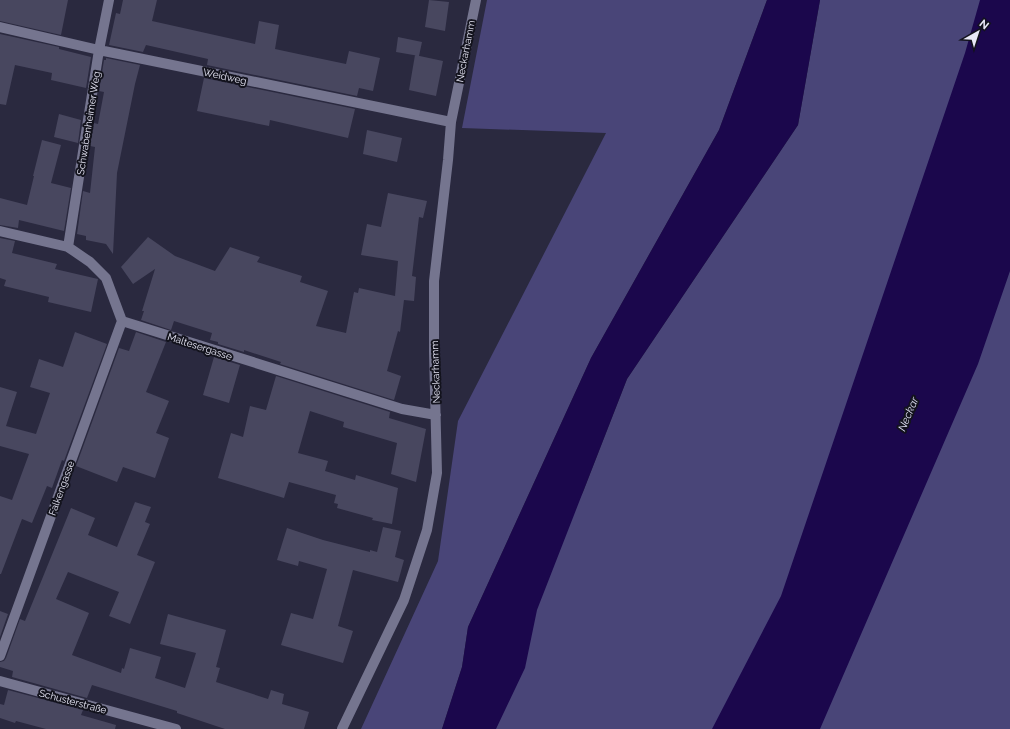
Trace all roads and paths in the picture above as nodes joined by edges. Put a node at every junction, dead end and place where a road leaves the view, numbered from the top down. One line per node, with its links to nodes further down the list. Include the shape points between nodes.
1 (109, 0): 4 (street, Schwabenheimer Weg)
2 (476, 0): 5 (street, Neckarhamm)
3 (0, 27): 4 (street, Weidweg)
4 (99, 50): 5 (street, Weidweg); 7 (street, Schwabenheimer Weg)
5 (451, 122): 9 (street, Neckarhamm, via 434,281)
6 (0, 231): 7 (street)
7 (68, 247): 8 (street, via 90,262 106,278)
8 (122, 321): 9 (street, Maltesergasse, via 402,409); 10 (street, Falkengasse)
9 (436, 415): 14 (street, Neckarhamm, via 437,473 427,530 404,600)
10 (0, 656)
11 (0, 681): 12 (street, Schusterstraße)
12 (145, 725): 13 (street, Schusterstraße)
13 (176, 729)
14 (342, 729)

